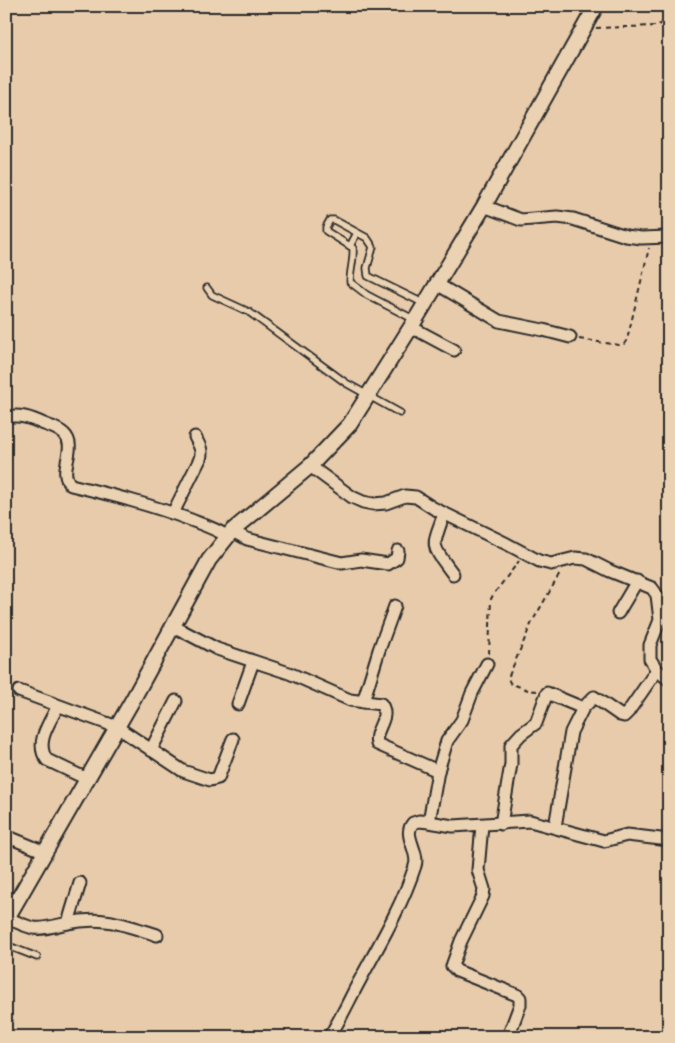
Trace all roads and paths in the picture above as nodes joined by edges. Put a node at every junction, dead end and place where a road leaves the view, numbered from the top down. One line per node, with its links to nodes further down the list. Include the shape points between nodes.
1 (596, 6): 3 (street)
2 (669, 20): 3 (path, via 656,26)
3 (584, 28): 4 (street)
4 (484, 206): 7 (street, via 518,220 574,219 626,236); 9 (street)
5 (357, 233): 8 (lane); 8 (lane, via 334,220 330,220 326,227 326,231); 11 (lane, via 373,246 368,276)
6 (669, 237): 7 (street)
7 (651, 238): 13 (path, via 624,344)
8 (350, 246): 12 (lane, via 354,257 350,282)
9 (437, 284): 11 (street); 13 (street, via 499,321)
10 (206, 288): 15 (lane, via 212,295 249,312 346,383)
11 (425, 304): 12 (street)
12 (413, 324): 14 (street); 15 (street)
13 (570, 337)
14 (454, 350)
15 (368, 395): 16 (lane); 19 (street, via 345,430)
16 (400, 413)
17 (6, 417): 20 (street, via 31,418 63,432 70,445 66,474 71,485)
18 (195, 437): 20 (street, via 202,453)
19 (310, 466): 21 (street, via 363,502 373,504 411,496); 22 (street)
20 (173, 513): 22 (street)
21 (444, 514): 24 (street); 26 (street, via 434,545)
22 (230, 534): 23 (street, via 342,563 361,560 388,564 397,558); 30 (street, via 206,564)
23 (398, 551)
24 (525, 553): 25 (street, via 546,564); 32 (path, via 493,595)
25 (568, 560): 27 (street, via 586,559); 36 (path, via 532,622 508,678 510,683 528,690)
26 (453, 574)
27 (637, 581): 29 (street); 33 (street, via 652,588 657,595 660,620 650,645 650,659)
28 (395, 606): 38 (street)
29 (618, 613)
30 (173, 626): 31 (street, via 217,649); 42 (street)
31 (254, 662): 38 (street, via 289,673 350,700); 39 (street)
32 (487, 664): 45 (street, via 462,720 447,741)
33 (656, 670): 34 (street); 41 (street, via 624,716 594,698)
34 (669, 680)
35 (18, 691): 40 (street)
36 (547, 693): 41 (street); 48 (street, via 536,723 511,745)
37 (176, 701): 44 (street)
38 (363, 702): 45 (street, via 377,703 384,708 385,716 376,737 377,744)
39 (238, 704)
40 (58, 706): 42 (street); 46 (street, via 44,735 42,754 46,760)
41 (583, 708): 50 (street, via 571,732)
42 (116, 727): 44 (street); 46 (street)
43 (233, 739): 44 (street, via 218,778 214,780 183,770)
44 (151, 750)
45 (438, 770): 47 (street)
46 (87, 779): 53 (street)
47 (429, 822): 49 (street, via 452,826); 60 (street, via 411,824 415,866 389,926)
48 (501, 824): 49 (street); 50 (street, via 530,822)
49 (482, 825): 61 (street, via 478,870 483,896 452,966 457,971 517,994 520,1005)
50 (555, 827): 52 (street, via 604,841 627,835)
51 (6, 836): 53 (street)
52 (669, 840)
53 (45, 852): 55 (street)
54 (80, 883): 56 (street)
55 (7, 919): 56 (street, via 36,929)
56 (68, 923): 57 (street, via 82,920 116,922)
57 (157, 935)
58 (6, 945): 59 (lane)
59 (36, 957)
60 (330, 1037)
61 (508, 1037)

